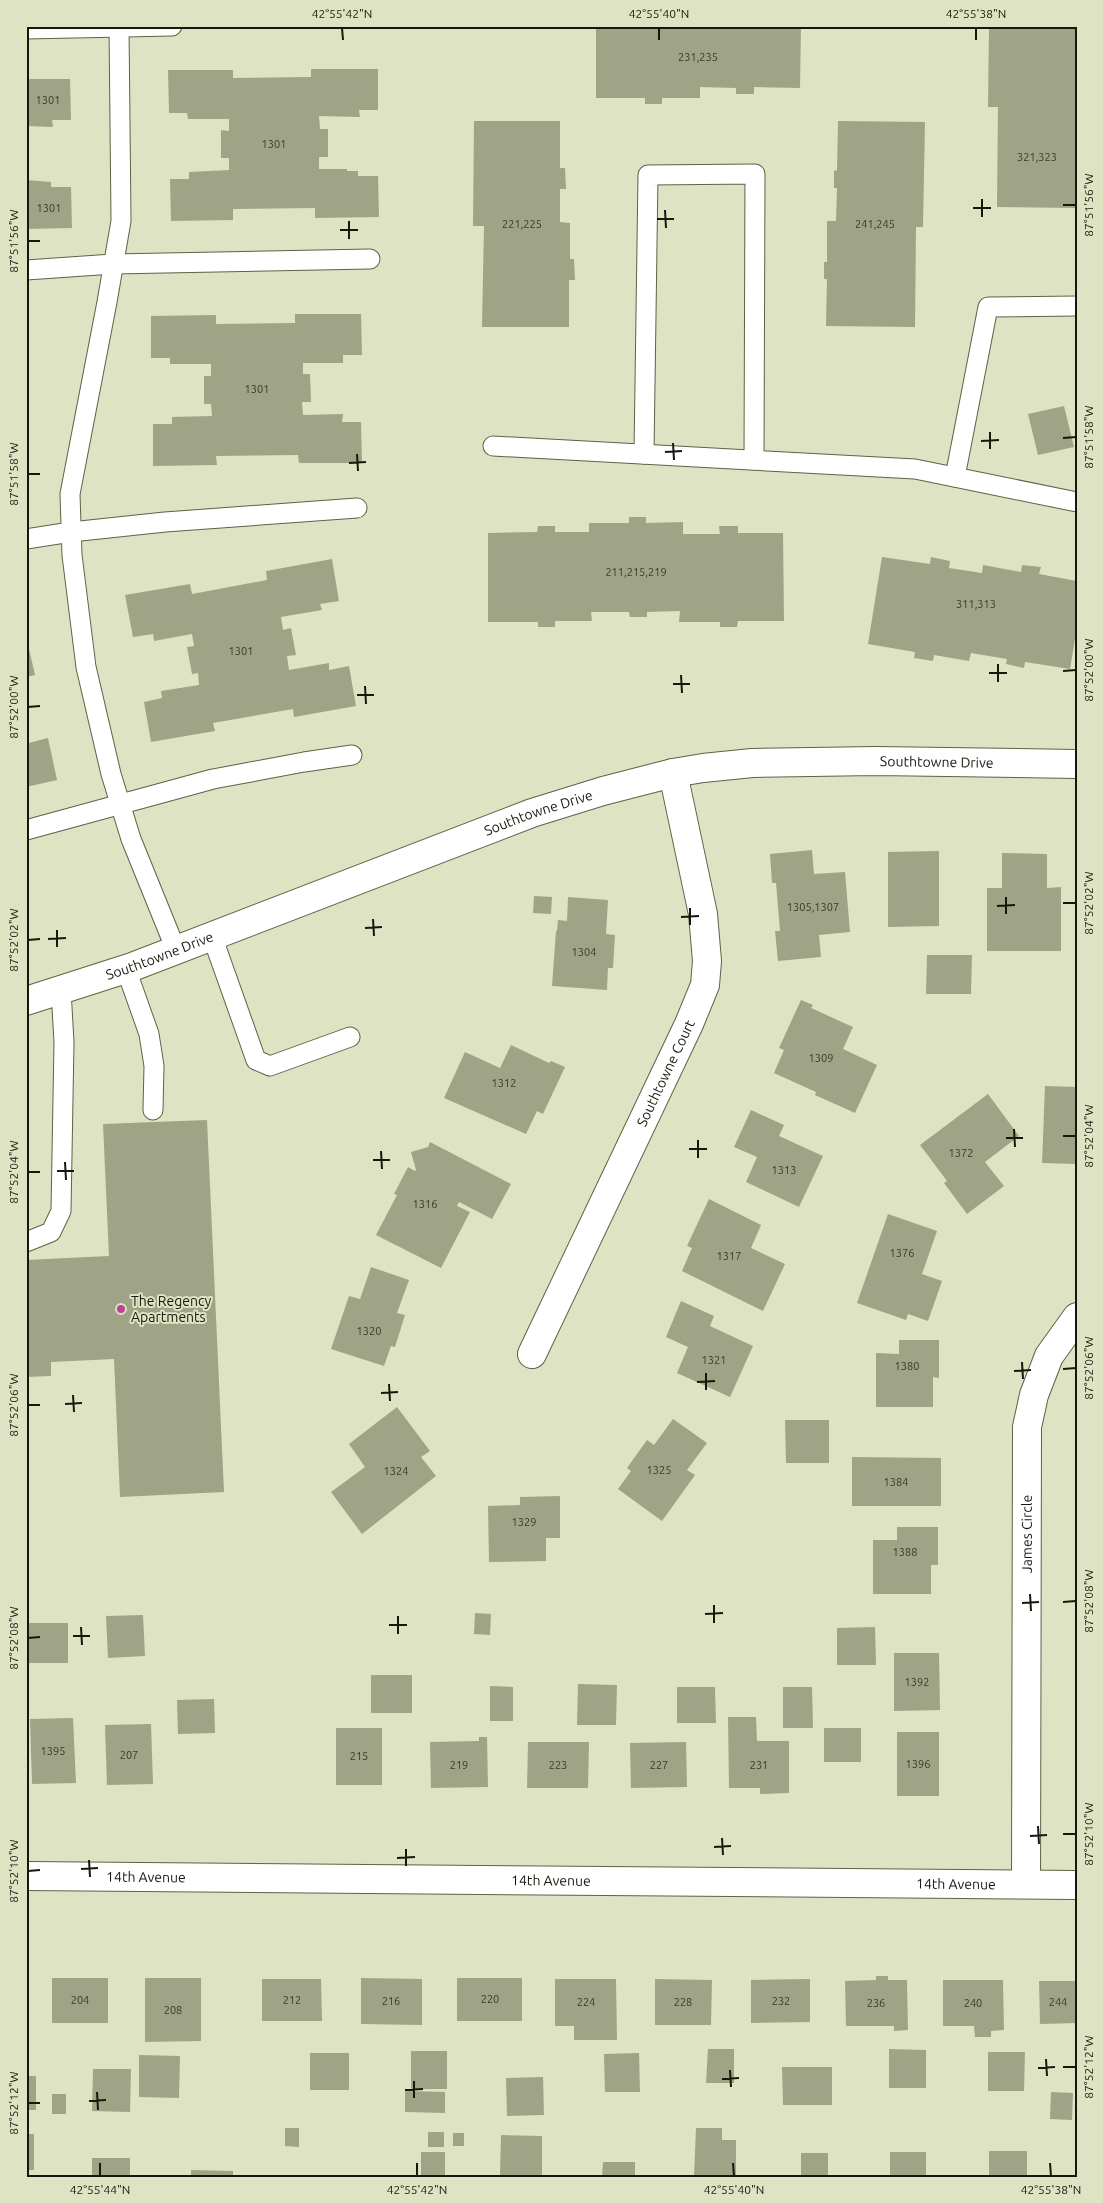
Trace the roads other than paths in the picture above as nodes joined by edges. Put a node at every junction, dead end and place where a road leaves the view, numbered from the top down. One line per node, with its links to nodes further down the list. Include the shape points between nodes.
1 (172, 26): 2 (lane)
2 (119, 27): 3 (lane); 5 (lane, via 121,221)
3 (26, 29)
4 (370, 259): 5 (lane)
5 (113, 264): 6 (lane); 14 (lane, via 70,494)
6 (26, 270)
7 (1077, 306): 11 (lane, via 988,307)
8 (493, 446): 9 (lane)
9 (644, 454): 10 (lane); 10 (lane, via 648,175 755,174)
10 (754, 460): 11 (lane, via 915,469)
11 (955, 477): 12 (lane)
12 (1077, 502)
13 (357, 508): 14 (lane)
14 (71, 532): 15 (lane); 19 (lane, via 86,667)
15 (26, 539)
16 (352, 756): 19 (lane, via 213,779)
17 (1077, 764): 18 (street, Southtowne Drive, via 752,763)
18 (673, 773): 21 (street, Southtowne Drive, via 532,813); 30 (street, Southtowne Court, via 703,914 707,961 705,985 690,1024)
19 (120, 805): 20 (lane); 22 (lane)
20 (26, 830)
21 (212, 936): 22 (street, Southtowne Drive); 26 (lane, via 256,1060 270,1066)
22 (176, 950): 23 (street, Southtowne Drive)
23 (126, 969): 24 (street, Southtowne Drive); 27 (lane, via 149,1034 154,1066)
24 (61, 990): 25 (street, Southtowne Drive); 28 (lane, via 64,1042 62,1211 51,1232)
25 (26, 1001)
26 (350, 1037)
27 (153, 1110)
28 (26, 1242)
29 (1077, 1317): 32 (street, James Circle, via 1049,1356 1034,1395 1027,1427)
30 (532, 1354)
31 (26, 1876): 32 (street, 14th Avenue)
32 (1026, 1884): 33 (street, 14th Avenue)
33 (1077, 1885)

